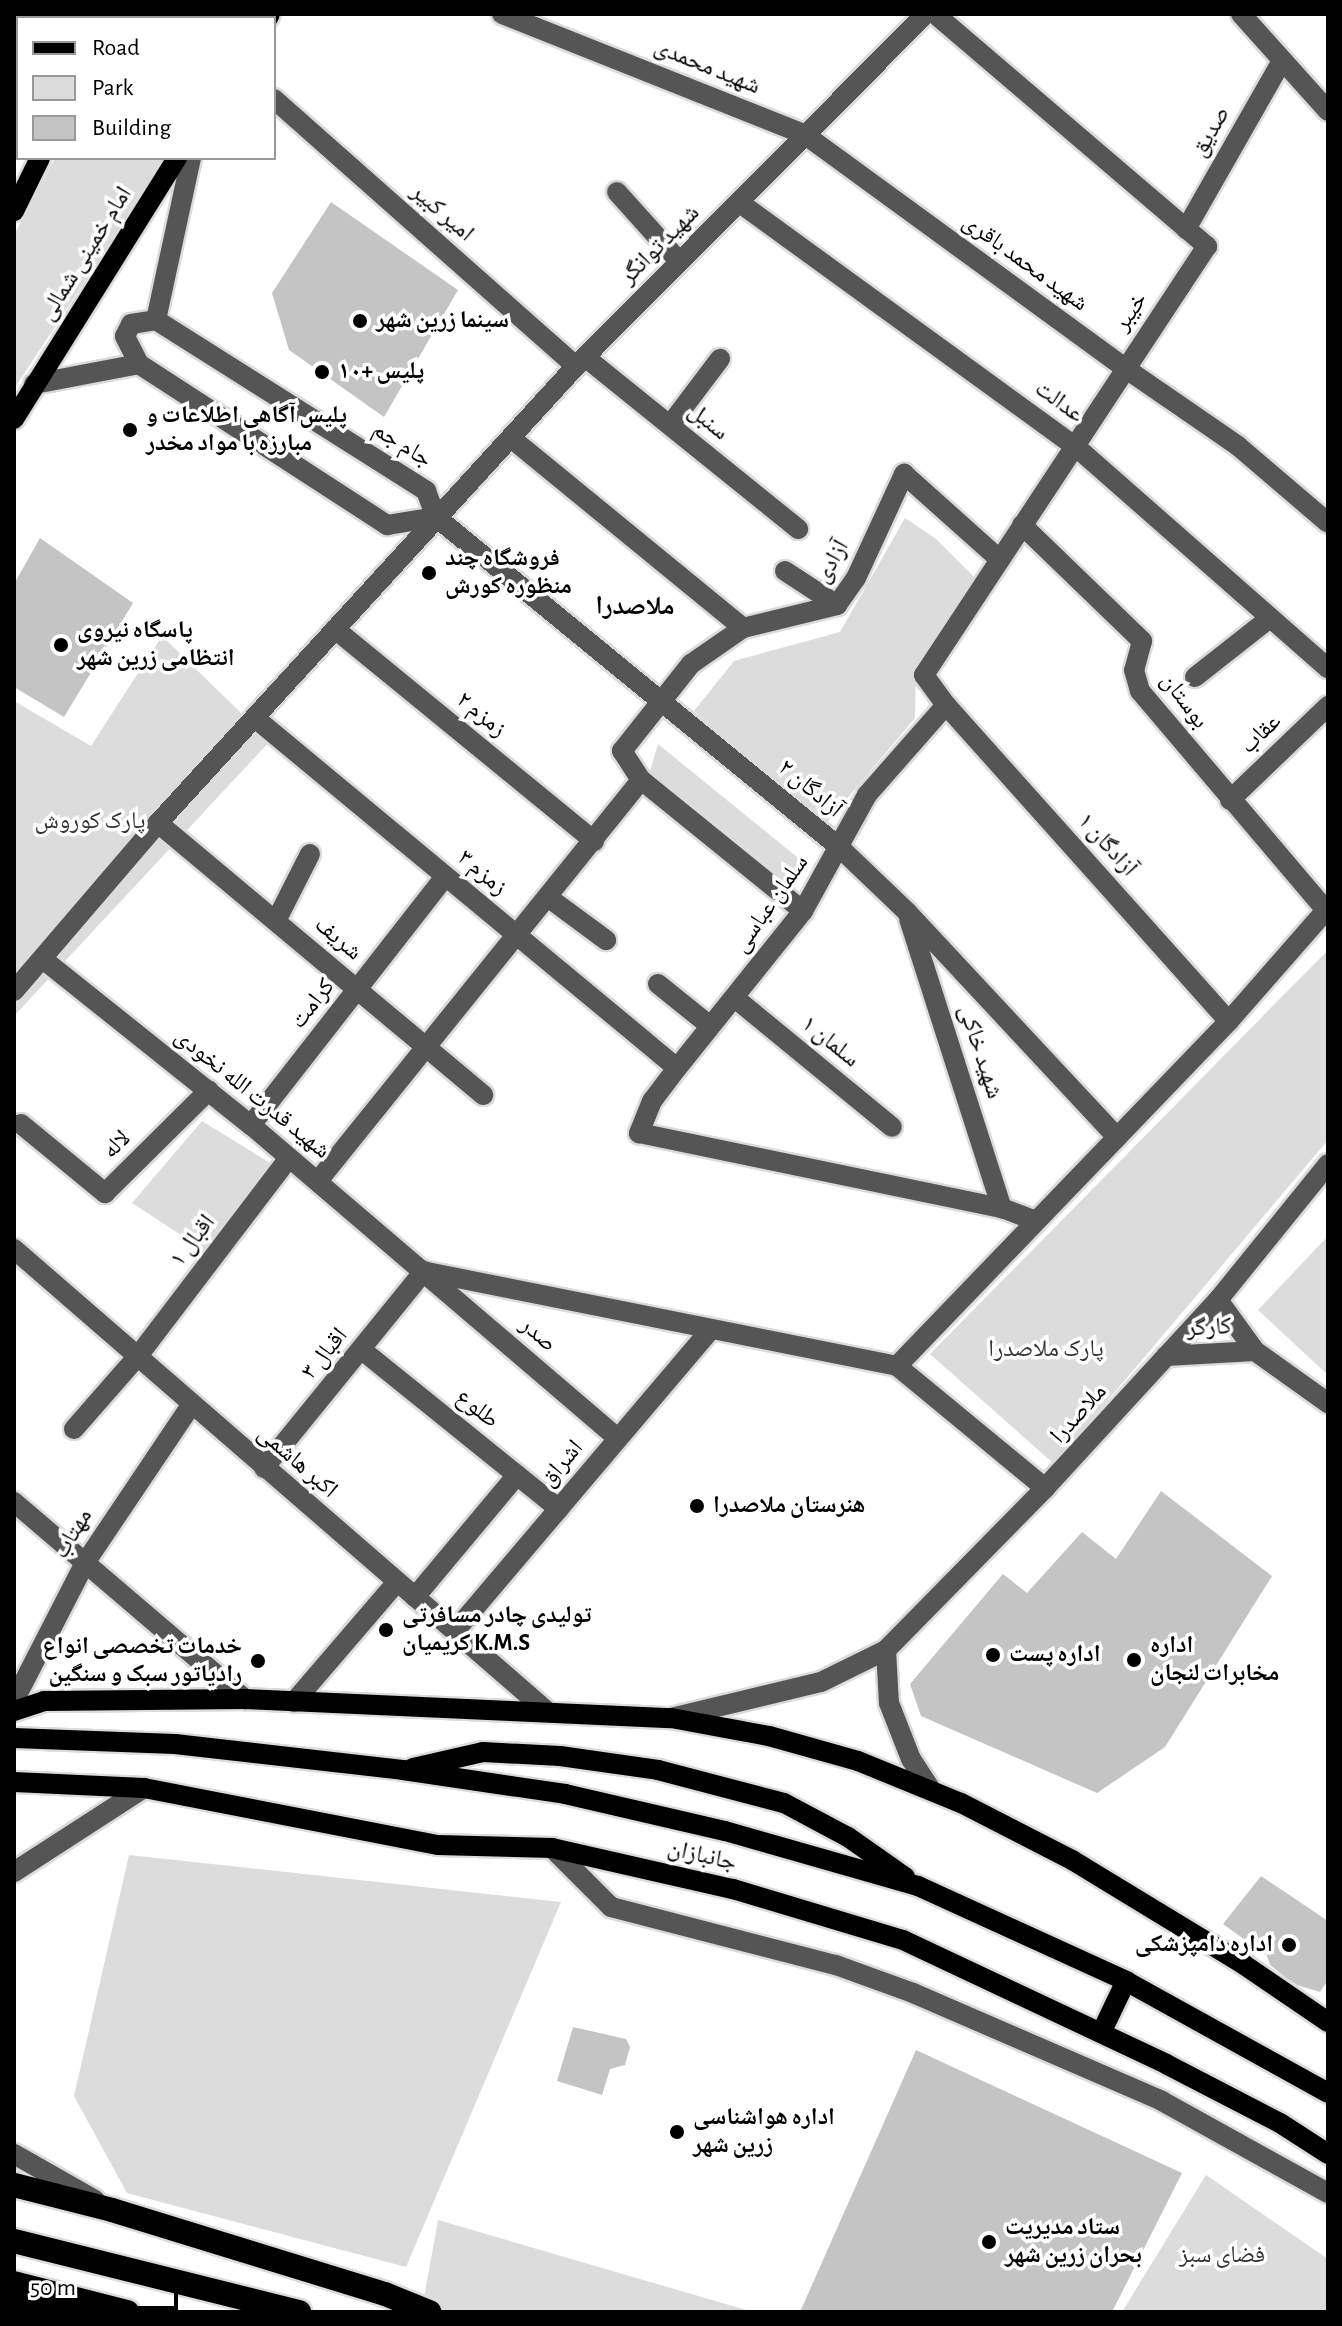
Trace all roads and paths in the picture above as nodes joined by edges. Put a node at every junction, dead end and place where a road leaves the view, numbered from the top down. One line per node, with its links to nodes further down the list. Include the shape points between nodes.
1 (502, 14): 8 (street, شهید محمدی)
2 (926, 14): 8 (street, شهید توانگر)
3 (935, 14): 15 (street, خیبر)
4 (1241, 14): 5 (street)
5 (1282, 61): 7 (street); 15 (street, صدیق)
6 (276, 101): 19 (street, امیر کبیر)
7 (1328, 111)
8 (804, 134): 13 (street, شهید توانگر); 21 (street, شهید محمد باقری)
9 (39, 160): 14 (main road)
10 (176, 160): 22 (main road, امام خمینی شمالی)
11 (191, 160): 17 (street)
12 (617, 192): 16 (street)
13 (740, 203): 16 (street, شهید توانگر); 26 (street, عدالت)
14 (14, 211)
15 (1186, 229): 21 (street, خیبر, via 1207,246)
16 (679, 261): 19 (street, شهید توانگر)
17 (156, 320): 20 (street, via 131,324 125,336); 27 (street, جام جم, via 426,491)
18 (720, 359): 24 (street)
19 (581, 361): 24 (street, سنبل); 25 (street, شهید توانگر)
20 (139, 364): 22 (street); 27 (street, via 387,525)
21 (1125, 368): 26 (street, خیبر); 28 (street, شهید محمد باقری, via 1238,446)
22 (34, 384): 23 (main road, امام خمینی شمالی)
23 (14, 419)
24 (670, 425): 30 (street, سنبل)
25 (511, 438): 27 (street, شهید توانگر); 35 (street)
26 (1075, 446): 29 (street, خیبر); 34 (street, عدالت)
27 (436, 517): 36 (street, شهید توانگر); 39 (street, آزادگان ۲)
28 (1328, 523)
29 (1022, 525): 31 (street, خیبر); 44 (street, بوستان, via 1142,641 1134,670 1140,691)
30 (798, 529)
31 (999, 559): 33 (street, آزادی, via 904,474 856,578); 40 (street, خیبر, via 924,675)
32 (785, 571): 33 (street)
33 (837, 605): 35 (street, آزادی)
34 (1270, 618): 37 (street, عدالت); 38 (street)
35 (743, 628): 39 (street, آزادی, via 691,664)
36 (335, 629): 42 (street, شهید توانگر); 46 (street, زمزم ۲)
37 (1328, 668)
38 (1195, 677)
39 (663, 701): 43 (street, آزادی, via 622,751); 47 (street, آزادگان ۲)
40 (946, 705): 47 (street, سلمان عباسی, via 867,795); 62 (street, آزادگان ۱)
41 (1328, 706): 44 (street, عقاب)
42 (255, 718): 45 (street, شهید توانگر); 49 (street, زمزم ۳)
43 (641, 780): 46 (street); 52 (street)
44 (1230, 800): 51 (street, بوستان)
45 (158, 823): 54 (street, شریف); 57 (street, شهید توانگر)
46 (594, 841): 50 (street)
47 (839, 847): 52 (street, سلمان عباسی); 53 (street, آزادگان ۲)
48 (310, 854): 54 (street)
49 (445, 877): 55 (street, زمزم ۳); 59 (street, کرامت)
50 (549, 898): 55 (street); 56 (street)
51 (1327, 909): 62 (street)
52 (803, 911): 61 (street, سلمان عباسی)
53 (907, 912): 71 (street, آزادگان ۲); 75 (street, شهید خاکی)
54 (276, 921): 59 (street, شریف)
55 (516, 936): 64 (street); 65 (street, زمزم ۳)
56 (606, 940)
57 (44, 960): 60 (street, شهید توانگر); 66 (street, شهید قدرت الله نخودی)
58 (658, 984): 63 (street)
59 (357, 989): 64 (street, شریف); 69 (street, کرامت)
60 (14, 991)
61 (735, 998): 63 (street, سلمان عباسی); 70 (street, سلمان ۱)
62 (1229, 1021): 71 (street)
63 (709, 1025): 65 (street, سلمان عباسی)
64 (426, 1047): 67 (street, شریف); 74 (street)
65 (677, 1068): 75 (street, سلمان عباسی, via 652,1101 639,1133)
66 (209, 1090): 68 (street, لاله, via 105,1193); 69 (street, شهید قدرت الله نخودی)
67 (483, 1095)
68 (21, 1124)
69 (251, 1125): 72 (street, شهید قدرت الله نخودی)
70 (892, 1127)
71 (1117, 1137): 76 (street)
72 (289, 1158): 74 (street, شهید قدرت الله نخودی); 83 (street, اقبال ۱)
73 (1328, 1164): 79 (street, ملاصدرا)
74 (318, 1181): 78 (street, شهید قدرت الله نخودی)
75 (1002, 1208): 76 (street)
76 (1034, 1220): 85 (street)
77 (16, 1254): 83 (street, اکبر هاشمی)
78 (424, 1271): 80 (street); 81 (street, اقبال ۳); 89 (street, صدر)
79 (1218, 1300): 82 (street, کارگر); 84 (street, ملاصدرا)
80 (709, 1331): 85 (street); 89 (street, اشراق)
81 (362, 1350): 90 (street, اقبال ۳); 91 (street, طلوع)
82 (1255, 1351): 84 (street, کارگر); 86 (street, کارگر)
83 (138, 1356): 87 (street, اکبر هاشمی); 88 (street, اقبال ۱)
84 (1166, 1356): 92 (street, ملاصدرا)
85 (897, 1366): 92 (street)
86 (1328, 1403)
87 (192, 1404): 90 (street, اکبر هاشمی); 95 (street, مهتاب)
88 (74, 1429)
89 (617, 1438): 94 (street, اشراق)
90 (264, 1468): 96 (street, اکبر هاشمی)
91 (517, 1475): 94 (street, طلوع); 97 (street)
92 (1045, 1488): 99 (street, ملاصدرا)
93 (14, 1502): 95 (street)
94 (559, 1509): 98 (street, اشراق)
95 (85, 1563): 100 (street); 101 (street, مهتاب)
96 (397, 1582): 97 (street, اکبر هاشمی); 102 (street)
97 (415, 1597): 98 (street, اکبر هاشمی)
98 (455, 1631): 104 (street, اکبر هاشمی)
99 (886, 1650): 105 (street, ملاصدرا, via 821,1682); 110 (street, via 889,1703 911,1759)
100 (245, 1699): 102 (main road); 103 (main road, via 44,1701)
101 (14, 1701)
102 (294, 1702): 104 (main road)
103 (14, 1711)
104 (548, 1712): 105 (main road)
105 (671, 1718): 110 (main road, via 769,1736 858,1761)
106 (14, 1738): 107 (main road, جانبازان, via 175,1744)
107 (403, 1770): 113 (main road, جانبازان, via 565,1794 725,1831); 113 (main road, via 483,1752 658,1770 784,1803 848,1837)
108 (14, 1782): 109 (main road, جانبازان)
109 (144, 1788): 111 (main road, جانبازان, via 438,1845); 112 (street)
110 (931, 1790): 115 (main road, via 1072,1860)
111 (552, 1848): 116 (main road, جانبازان, via 733,1889 903,1940); 121 (street, via 611,1907 836,1965 913,1993 1162,2101)
112 (14, 1872)
113 (918, 1886): 114 (main road, جانبازان)
114 (1126, 1981): 116 (main road); 117 (main road, جانبازان)
115 (1328, 2022)
116 (1102, 2031): 119 (main road, جانبازان, via 1280,2123)
117 (1328, 2093)
118 (14, 2154): 122 (street)
119 (1328, 2154)
120 (14, 2185): 122 (highway)
121 (1328, 2193)
122 (112, 2210): 129 (highway)
123 (14, 2241): 128 (highway)
124 (14, 2283): 127 (highway)
125 (14, 2307): 126 (highway)
126 (46, 2312)
127 (127, 2312)
128 (299, 2312)
129 (429, 2312)

